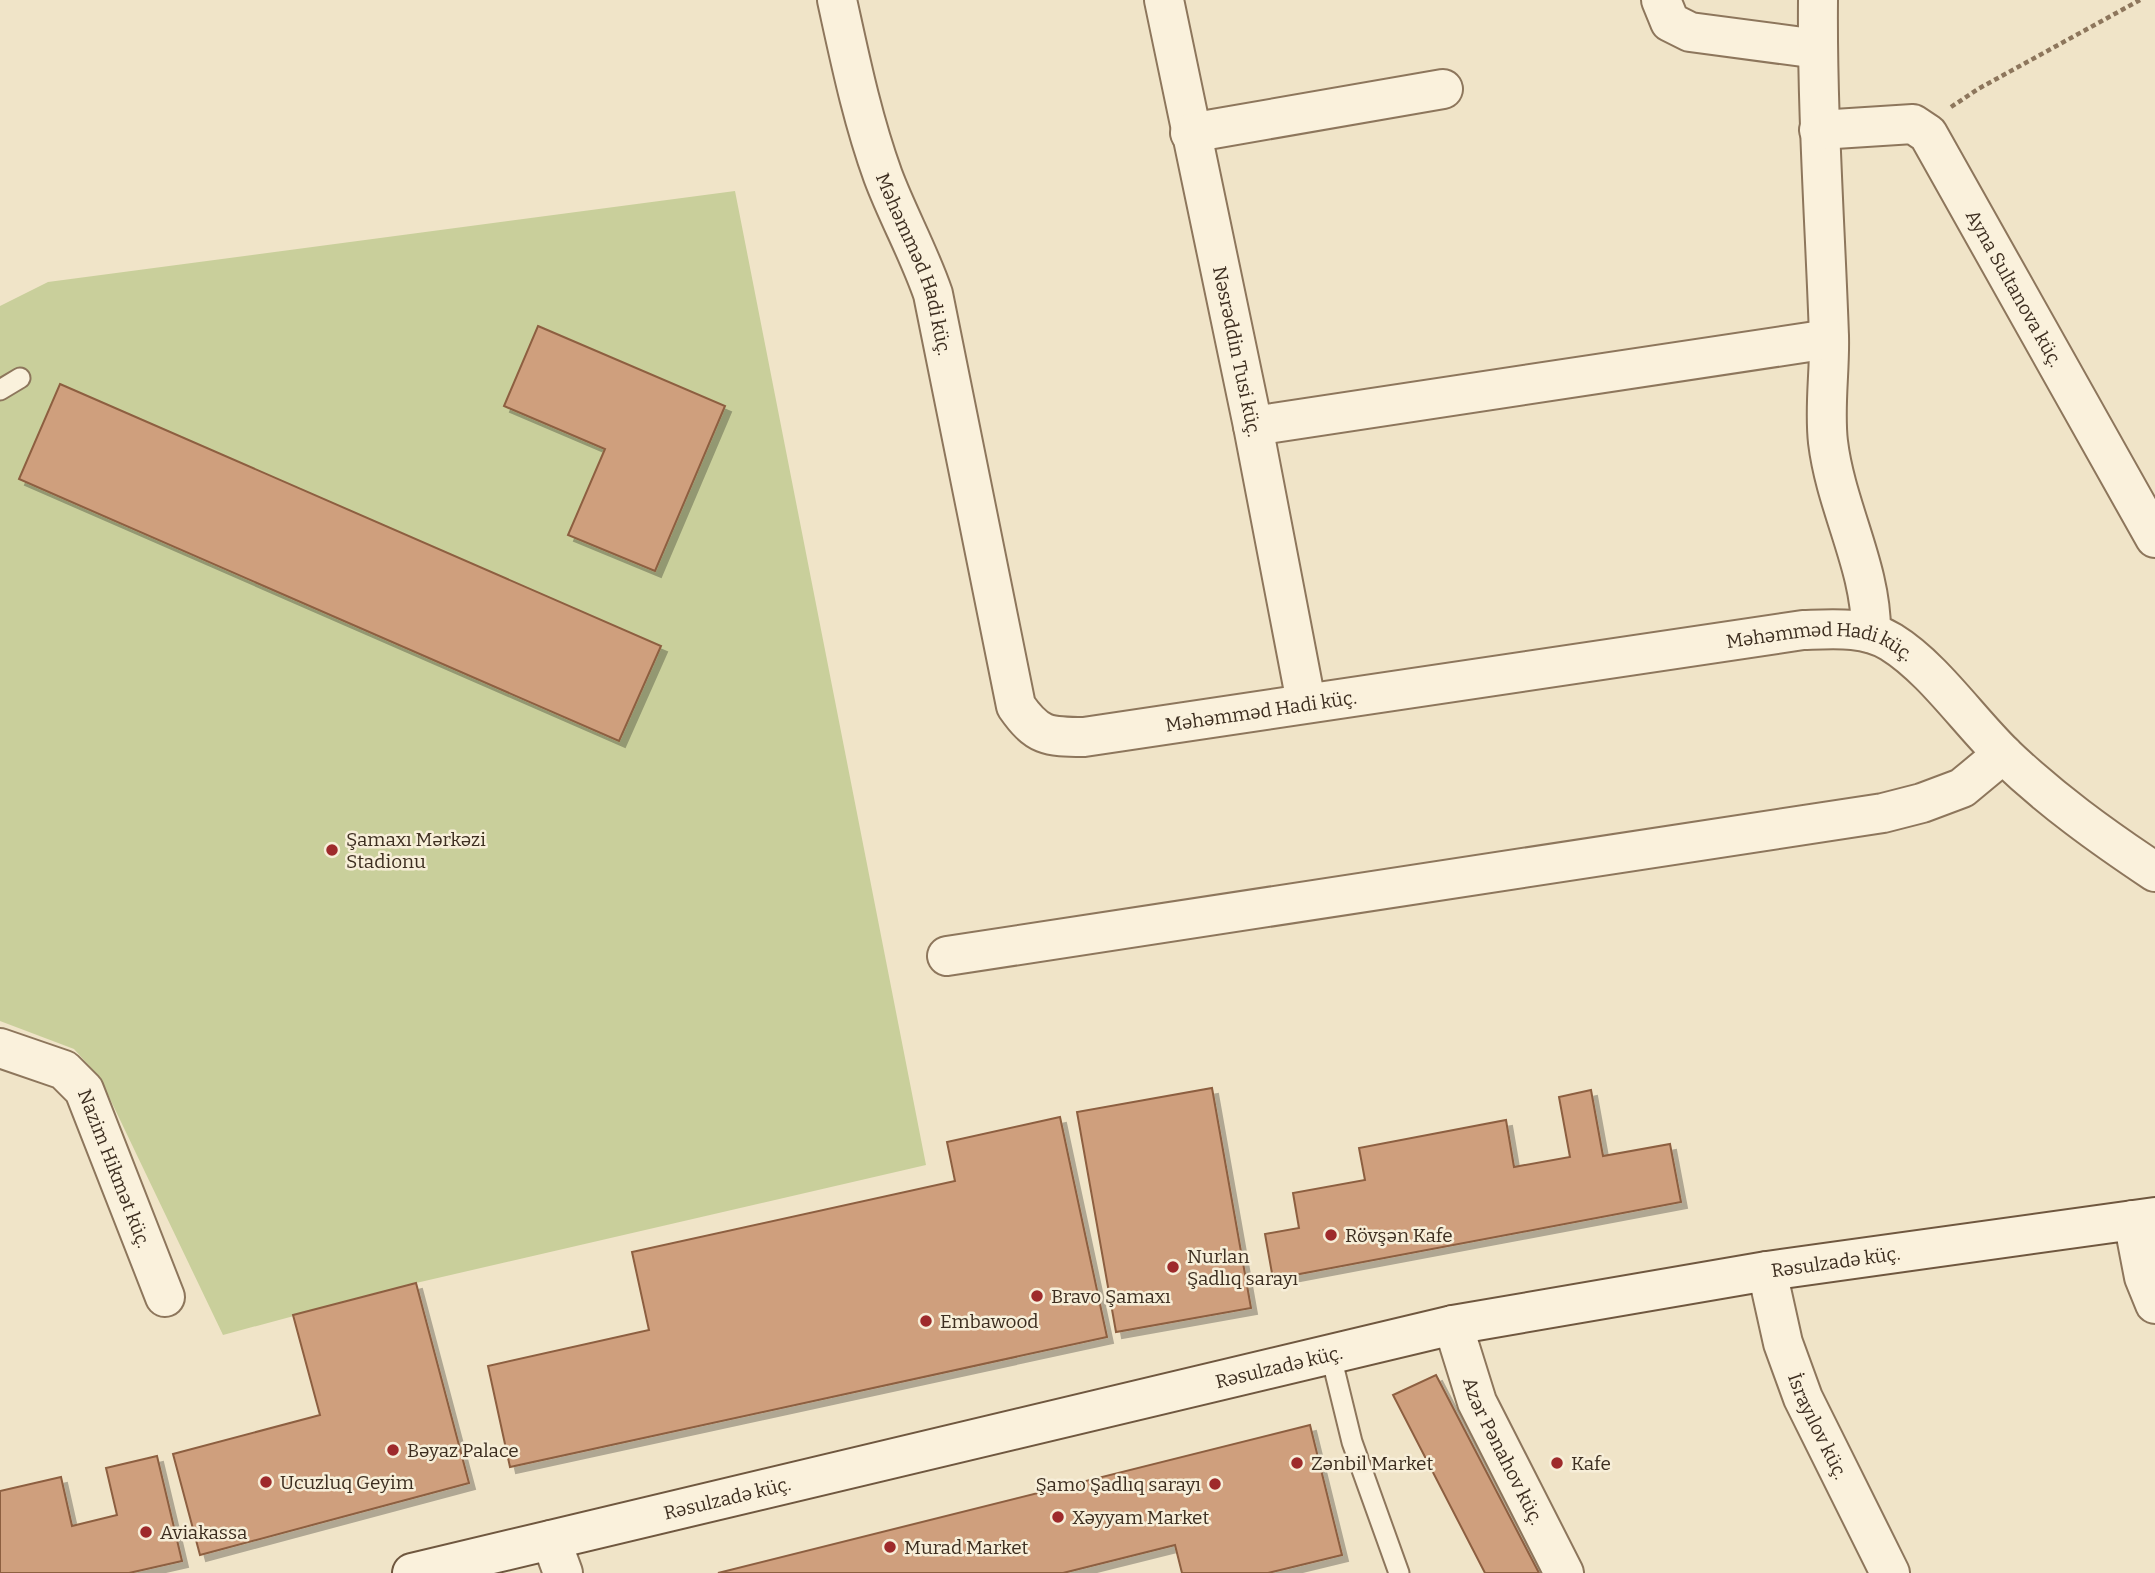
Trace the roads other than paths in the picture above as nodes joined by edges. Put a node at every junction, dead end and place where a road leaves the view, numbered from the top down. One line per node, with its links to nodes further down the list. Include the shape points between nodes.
1 (837, 0): 15 (street, Məhəmməd Hadi küç., via 865,121 933,294 1016,706 1032,728 1054,737 1084,737)
2 (1164, 0): 8 (street, Nəsrəddin Tusi küç.)
3 (1661, 0): 5 (street, via 1670,22 1690,32)
4 (1818, 0): 5 (street)
5 (1818, 49): 7 (street)
6 (1443, 89): 8 (street)
7 (1819, 130): 9 (street); 13 (street, Ayna Sultanova küç., via 1913,124 1928,134)
8 (1190, 133): 12 (street, Nəsrəddin Tusi küç.)
9 (1829, 339): 12 (street); 14 (street, via 1828,439 1836,491 1872,606)
10 (20, 378): 11 (lane)
11 (0, 390)
12 (1253, 426): 15 (street, Nəsrəddin Tusi küç.)
13 (2155, 538)
14 (1871, 633): 15 (street, Məhəmməd Hadi küç., via 1803,630); 16 (street, Məhəmməd Hadi küç., via 1913,659)
15 (1306, 702)
16 (2003, 754): 17 (street, Məhəmməd Hadi küç., via 2066,811); 18 (street, via 1962,788 1883,813)
17 (2155, 872)
18 (947, 956)
19 (0, 1048): 22 (street, Nazim Hikmət küç., via 64,1070 84,1090)
20 (2144, 1219): 21 (street, Rəsulzadə küç.); 23 (street, via 2144,1278)
21 (1767, 1271): 24 (street, Rəsulzadə küç.); 30 (street, İsrayılov küç., via 1783,1343 1803,1398)
22 (166, 1297)
23 (2155, 1304)
24 (1453, 1325): 25 (street, Rəsulzadə küç.); 29 (street, Azər Pənahov küç., via 1477,1402)
25 (1331, 1352): 26 (street, Rəsulzadə küç.); 28 (lane, via 1352,1442)
26 (557, 1556): 27 (street, Rəsulzadə küç.)
27 (412, 1573)
28 (1399, 1573)
29 (1564, 1573)
30 (1890, 1573)

